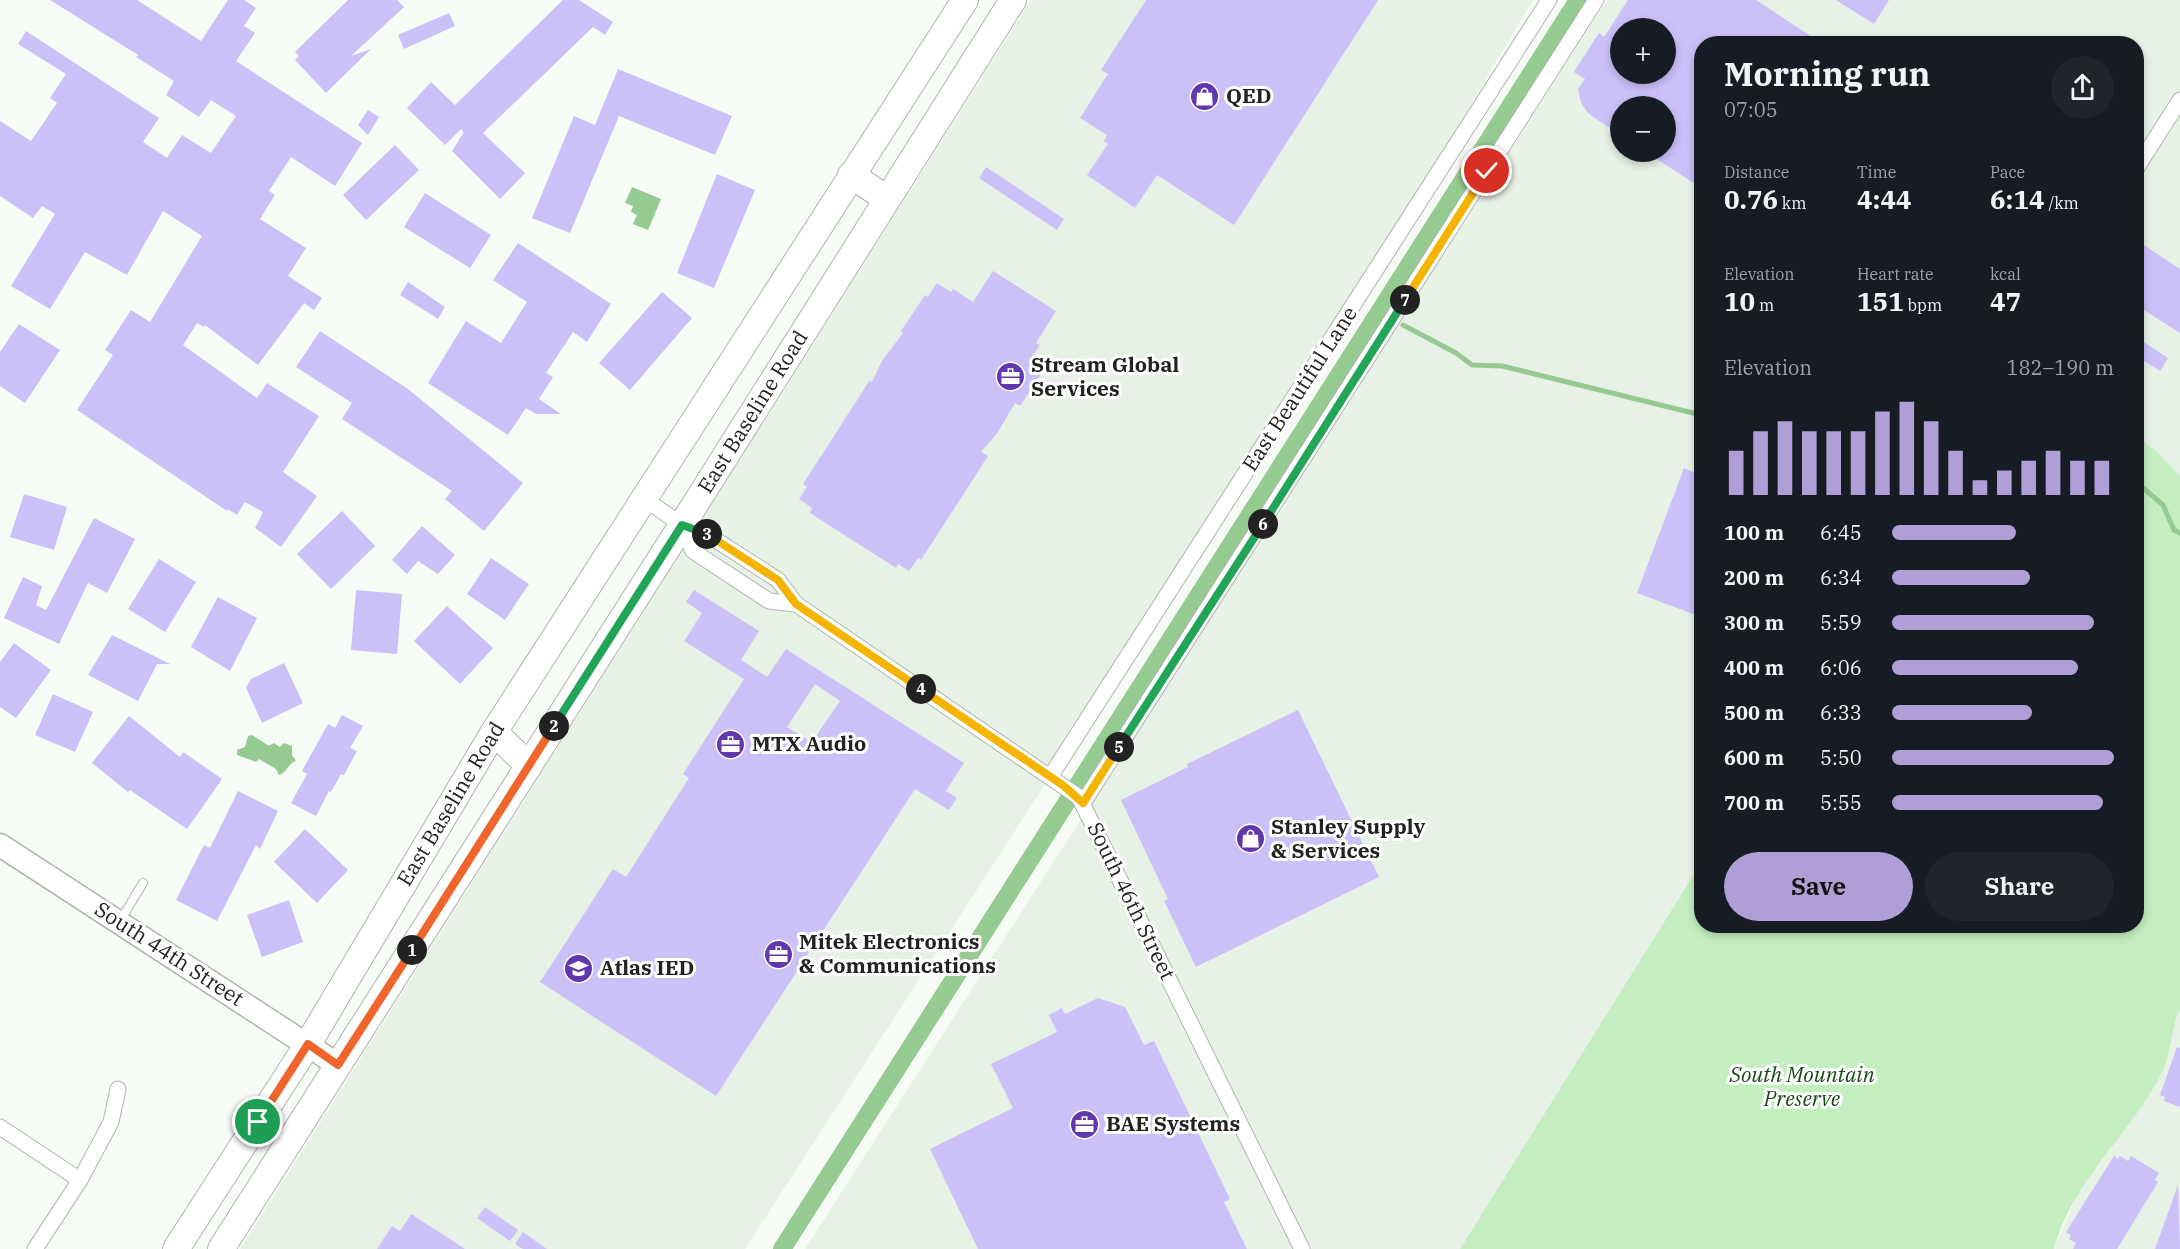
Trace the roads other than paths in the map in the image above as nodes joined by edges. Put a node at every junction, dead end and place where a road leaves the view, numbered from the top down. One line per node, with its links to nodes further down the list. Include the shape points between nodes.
1 (965, 0): 7 (main road, East Baseline Road)
2 (1013, 0): 8 (main road, East Baseline Road)
3 (1549, 0): 14 (street, East Beautiful Lane)
4 (1596, 0): 15 (street, East Beautiful Lane, via 1280,498)
5 (2180, 100): 6 (street)
6 (2144, 156)
7 (851, 175): 8 (main road); 9 (main road, East Baseline Road)
8 (887, 199): 10 (main road, East Baseline Road)
9 (643, 498): 10 (street, South 46th Street); 12 (main road, East Baseline Road)
10 (682, 525): 11 (street, South 46th Street, via 705,533 778,580); 11 (street, South 46th Street, via 693,551 769,601); 13 (main road, East Baseline Road)
11 (796, 604): 14 (street, South 46th Street)
12 (494, 732): 13 (main road); 19 (main road, East Baseline Road)
13 (528, 766): 20 (main road, East Baseline Road)
14 (1050, 777): 15 (street, South 46th Street)
15 (1081, 800): 27 (street, South 46th Street)
16 (0, 845): 18 (street, South 44th Street)
17 (143, 884): 18 (lane)
18 (119, 922): 19 (street, South 44th Street)
19 (308, 1044): 20 (street, South 44th Street); 25 (main road, East Baseline Road)
20 (338, 1065): 26 (main road, East Baseline Road)
21 (118, 1089): 23 (street, via 111,1122)
22 (0, 1127): 23 (street)
23 (80, 1179): 24 (street)
24 (35, 1249)
25 (176, 1249)
26 (221, 1249)
27 (1302, 1249)

